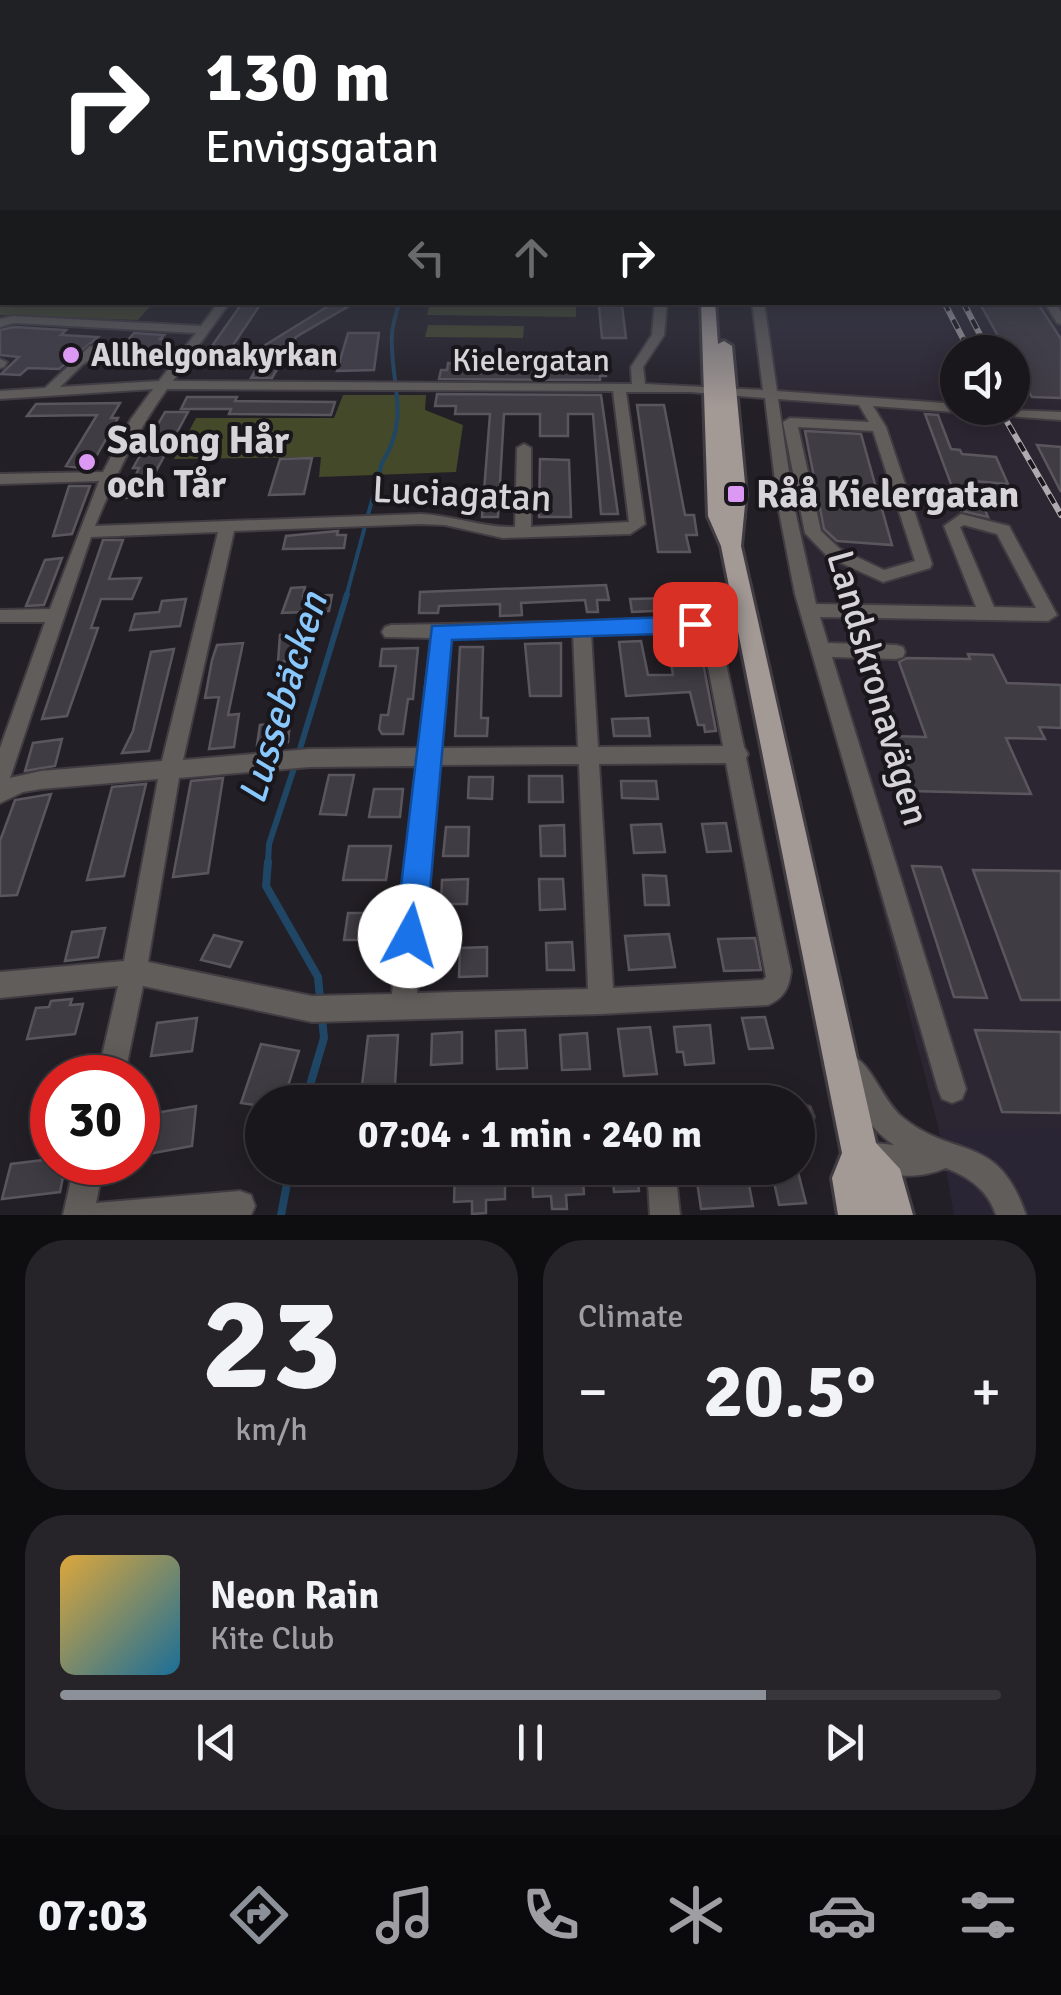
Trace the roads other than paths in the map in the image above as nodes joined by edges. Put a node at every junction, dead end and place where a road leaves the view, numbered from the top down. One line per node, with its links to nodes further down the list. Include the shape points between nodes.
1 (223, 305): 6 (street)
2 (660, 305): 10 (street, via 658,334 637,368)
3 (711, 305): 11 (main road)
4 (758, 305): 14 (street, Landskronavägen)
5 (0, 323): 6 (street)
6 (204, 330): 8 (street)
7 (78, 362): 12 (street)
8 (162, 385): 9 (street, Kielergatan); 12 (street, Kielergatan); 19 (street)
9 (619, 388): 10 (street, Kielergatan); 23 (street, Luciagatan, via 638,524)
10 (639, 388): 11 (street, Kielergatan)
11 (719, 390): 14 (street, Kielergatan); 43 (main road, via 736,494 731,546)
12 (50, 391): 13 (street, Kielergatan)
13 (0, 395)
14 (772, 395): 15 (street, Kielergatan); 24 (street, Landskronavägen, via 786,506)
15 (865, 404): 16 (street, Kielergatan); 17 (street)
16 (1061, 416)
17 (879, 427): 17 (street, via 924,564 883,576 834,554 813,533 790,422)
18 (524, 448): 23 (street)
19 (108, 476): 20 (street); 22 (street)
20 (0, 479)
21 (227, 527): 22 (street, Luciagatan); 23 (street, Luciagatan, via 446,520); 36 (street)
22 (85, 532): 26 (street)
23 (522, 533)
24 (810, 610): 25 (street); 31 (street, Landskronavägen)
25 (987, 613): 25 (street, via 1048,615 1004,530 961,519 952,526)
26 (57, 615): 27 (street); 37 (street)
27 (0, 616)
28 (582, 629): 30 (street); 33 (street, via 703,626 713,634); 35 (street)
29 (391, 632): 30 (street)
30 (441, 632): 34 (street)
31 (820, 650): 32 (street); 45 (street, Landskronavägen)
32 (896, 652)
33 (738, 754): 35 (street); 41 (street, via 777,983 768,992)
34 (431, 758): 35 (street); 36 (street, via 300,759); 42 (street)
35 (588, 758): 41 (street)
36 (170, 770): 38 (street, via 41,780); 39 (street)
37 (0, 776)
38 (0, 794)
39 (134, 972): 40 (street); 42 (street, via 312,1009); 44 (street)
40 (0, 985)
41 (601, 1002): 42 (street)
42 (402, 1006)
43 (838, 1038): 46 (main road); 47 (street, via 884,1119)
44 (115, 1055)
45 (952, 1090)
46 (860, 1153): 47 (street, via 904,1164); 55 (main road, via 851,1178); 56 (main road, via 887,1182)
47 (946, 1154): 57 (street, via 990,1174)
48 (85, 1185): 52 (street)
49 (663, 1185): 54 (street)
50 (240, 1206): 51 (street)
51 (146, 1212): 53 (street)
52 (78, 1215)
53 (102, 1215)
54 (666, 1215)
55 (857, 1215)
56 (894, 1215)
57 (1012, 1215)

